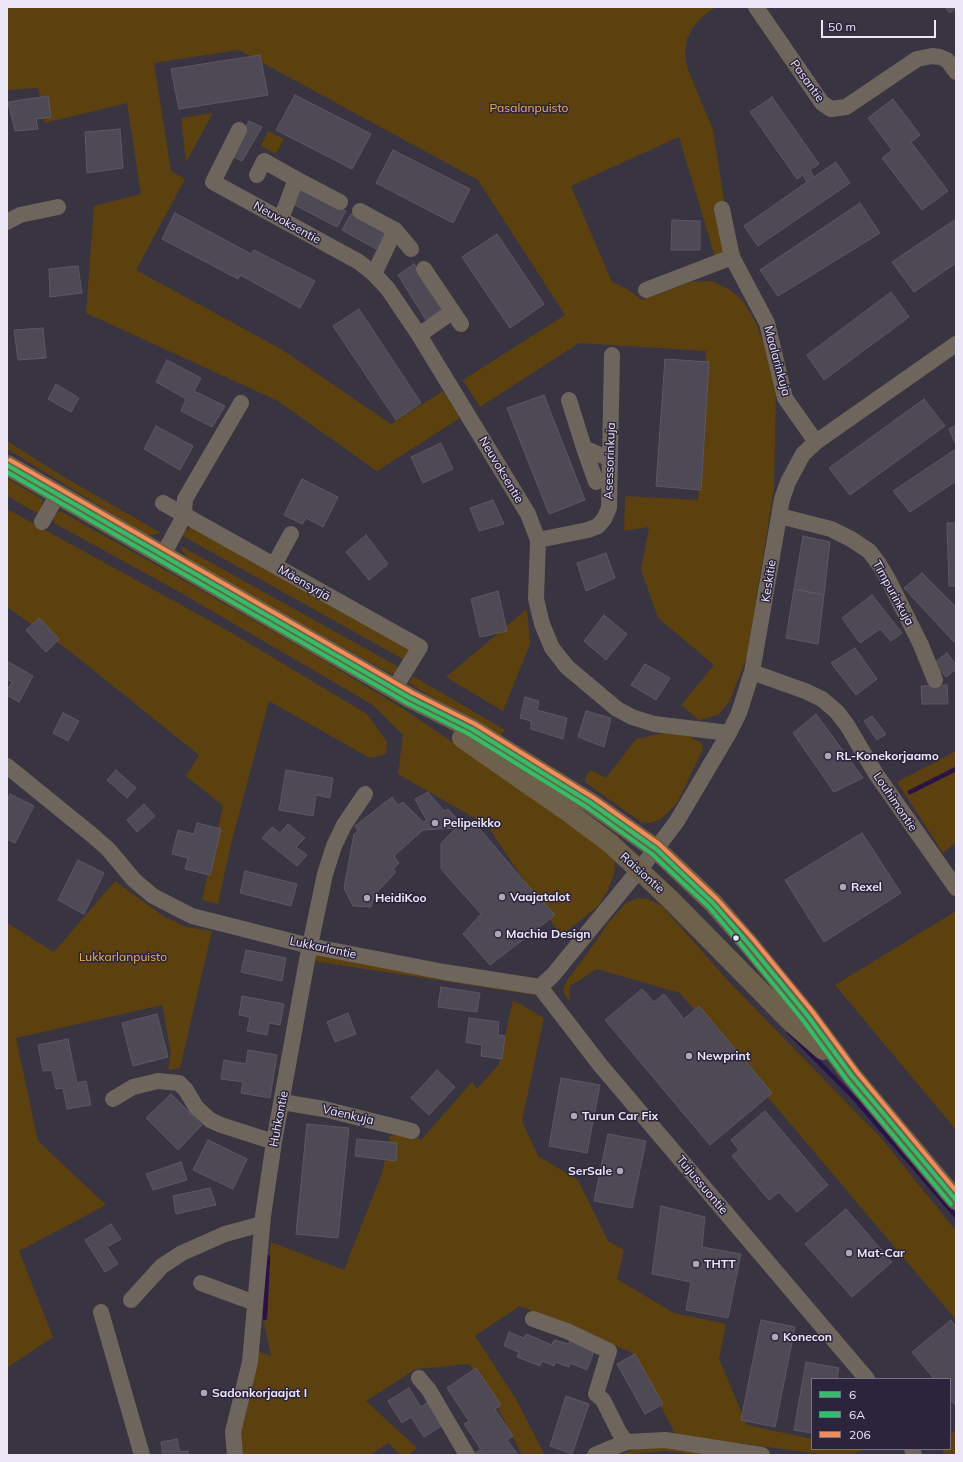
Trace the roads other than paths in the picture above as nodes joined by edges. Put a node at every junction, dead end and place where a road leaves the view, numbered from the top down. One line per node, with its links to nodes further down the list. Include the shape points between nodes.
1 (756, 7): 2 (street, Pasantie, via 822,104 831,109 846,107 925,56 947,60)
2 (956, 72)
3 (239, 130): 10 (street, Neuvoksentie, via 214,182)
4 (258, 175): 5 (street, via 264,162)
5 (296, 179): 6 (street); 10 (street)
6 (340, 202)
7 (58, 208): 11 (street, via 20,215)
8 (722, 209): 14 (street, Maalarinkuja)
9 (360, 212): 12 (street)
10 (282, 219): 16 (street, Neuvoksentie, via 359,262)
11 (7, 222)
12 (395, 230): 13 (street); 16 (street)
13 (411, 249)
14 (732, 257): 17 (street); 23 (street, Maalarinkuja, via 767,323 785,398)
15 (424, 269): 18 (street, via 456,318)
16 (374, 274): 18 (street, Neuvoksentie, via 388,289)
17 (646, 290)
18 (419, 335): 34 (street, Neuvoksentie, via 528,514)
19 (956, 344): 23 (street, Keskitie)
20 (612, 355): 25 (street, Asessorinkuja)
21 (568, 400): 24 (street)
22 (241, 403): 30 (street, via 185,499)
23 (816, 442): 31 (street, Keskitie, via 804,454 788,482)
24 (584, 448): 25 (street); 27 (street)
25 (610, 459): 34 (street, Asessorinkuja, via 608,508 598,526)
26 (9, 465): 28 (main road, Raisiontie)
27 (596, 482)
28 (58, 494): 32 (street); 35 (main road, Raisiontie)
29 (163, 503): 30 (street, Mäensyrjä)
30 (184, 516): 35 (street); 36 (street, Mäensyrjä)
31 (780, 516): 37 (street, Keskitie); 38 (street, Timpurinkuja, via 830,528 869,551 888,579)
32 (42, 522)
33 (291, 534): 36 (street)
34 (538, 540): 40 (street, Neuvoksentie, via 536,598 542,624 552,648 567,667 617,709 632,717 654,724)
35 (163, 555): 39 (main road, Raisiontie)
36 (274, 565): 39 (street, Mäensyrjä, via 420,647)
37 (752, 672): 40 (street, Keskitie, via 739,713); 45 (street, Louhimontie, via 806,691 822,699 837,712 876,774)
38 (935, 680)
39 (402, 694): 43 (main road, Raisiontie, via 523,760 591,803); 44 (main road, Raisiontie, via 567,811 610,843)
40 (729, 733): 43 (street, Keskitie, via 677,821)
41 (7, 766): 46 (street, Lukkarlantie, via 92,835 134,880 171,907 214,923)
42 (365, 794): 46 (street, Huhkontie, via 344,825 334,846 325,874)
43 (656, 849): 44 (street, Keskitie); 48 (main road, Raisiontie, via 713,903 780,981)
44 (640, 871): 47 (street); 48 (main road, Raisiontie, via 720,948 790,1021)
45 (956, 888)
46 (310, 946): 47 (street, Lukkarlantie); 50 (street, Huhkontie)
47 (540, 988): 61 (street, Tuijussuontie, via 601,1066)
48 (852, 1076): 53 (main road, Raisiontie)
49 (113, 1099): 52 (street, via 133,1086 158,1081 179,1083 196,1107 210,1120)
50 (282, 1102): 51 (street, Väenkuja, via 324,1109); 52 (street, Huhkontie)
51 (412, 1131)
52 (274, 1142): 54 (street, Huhkontie)
53 (956, 1200)
54 (262, 1224): 56 (street, via 225,1234 182,1253 162,1266); 57 (street, Huhkontie)
55 (207, 1285): 57 (street)
56 (131, 1300)
57 (255, 1303): 65 (street, Huhkontie, via 250,1362 234,1432)
58 (101, 1312): 64 (street)
59 (533, 1319): 62 (street, via 567,1331 609,1351 596,1394 603,1400)
60 (419, 1378): 66 (street, via 429,1390)
61 (866, 1378)
62 (626, 1442): 63 (street, via 665,1440); 67 (street)
63 (708, 1451): 68 (street)
64 (142, 1455)
65 (235, 1455)
66 (467, 1455)
67 (595, 1455)
68 (762, 1455)

